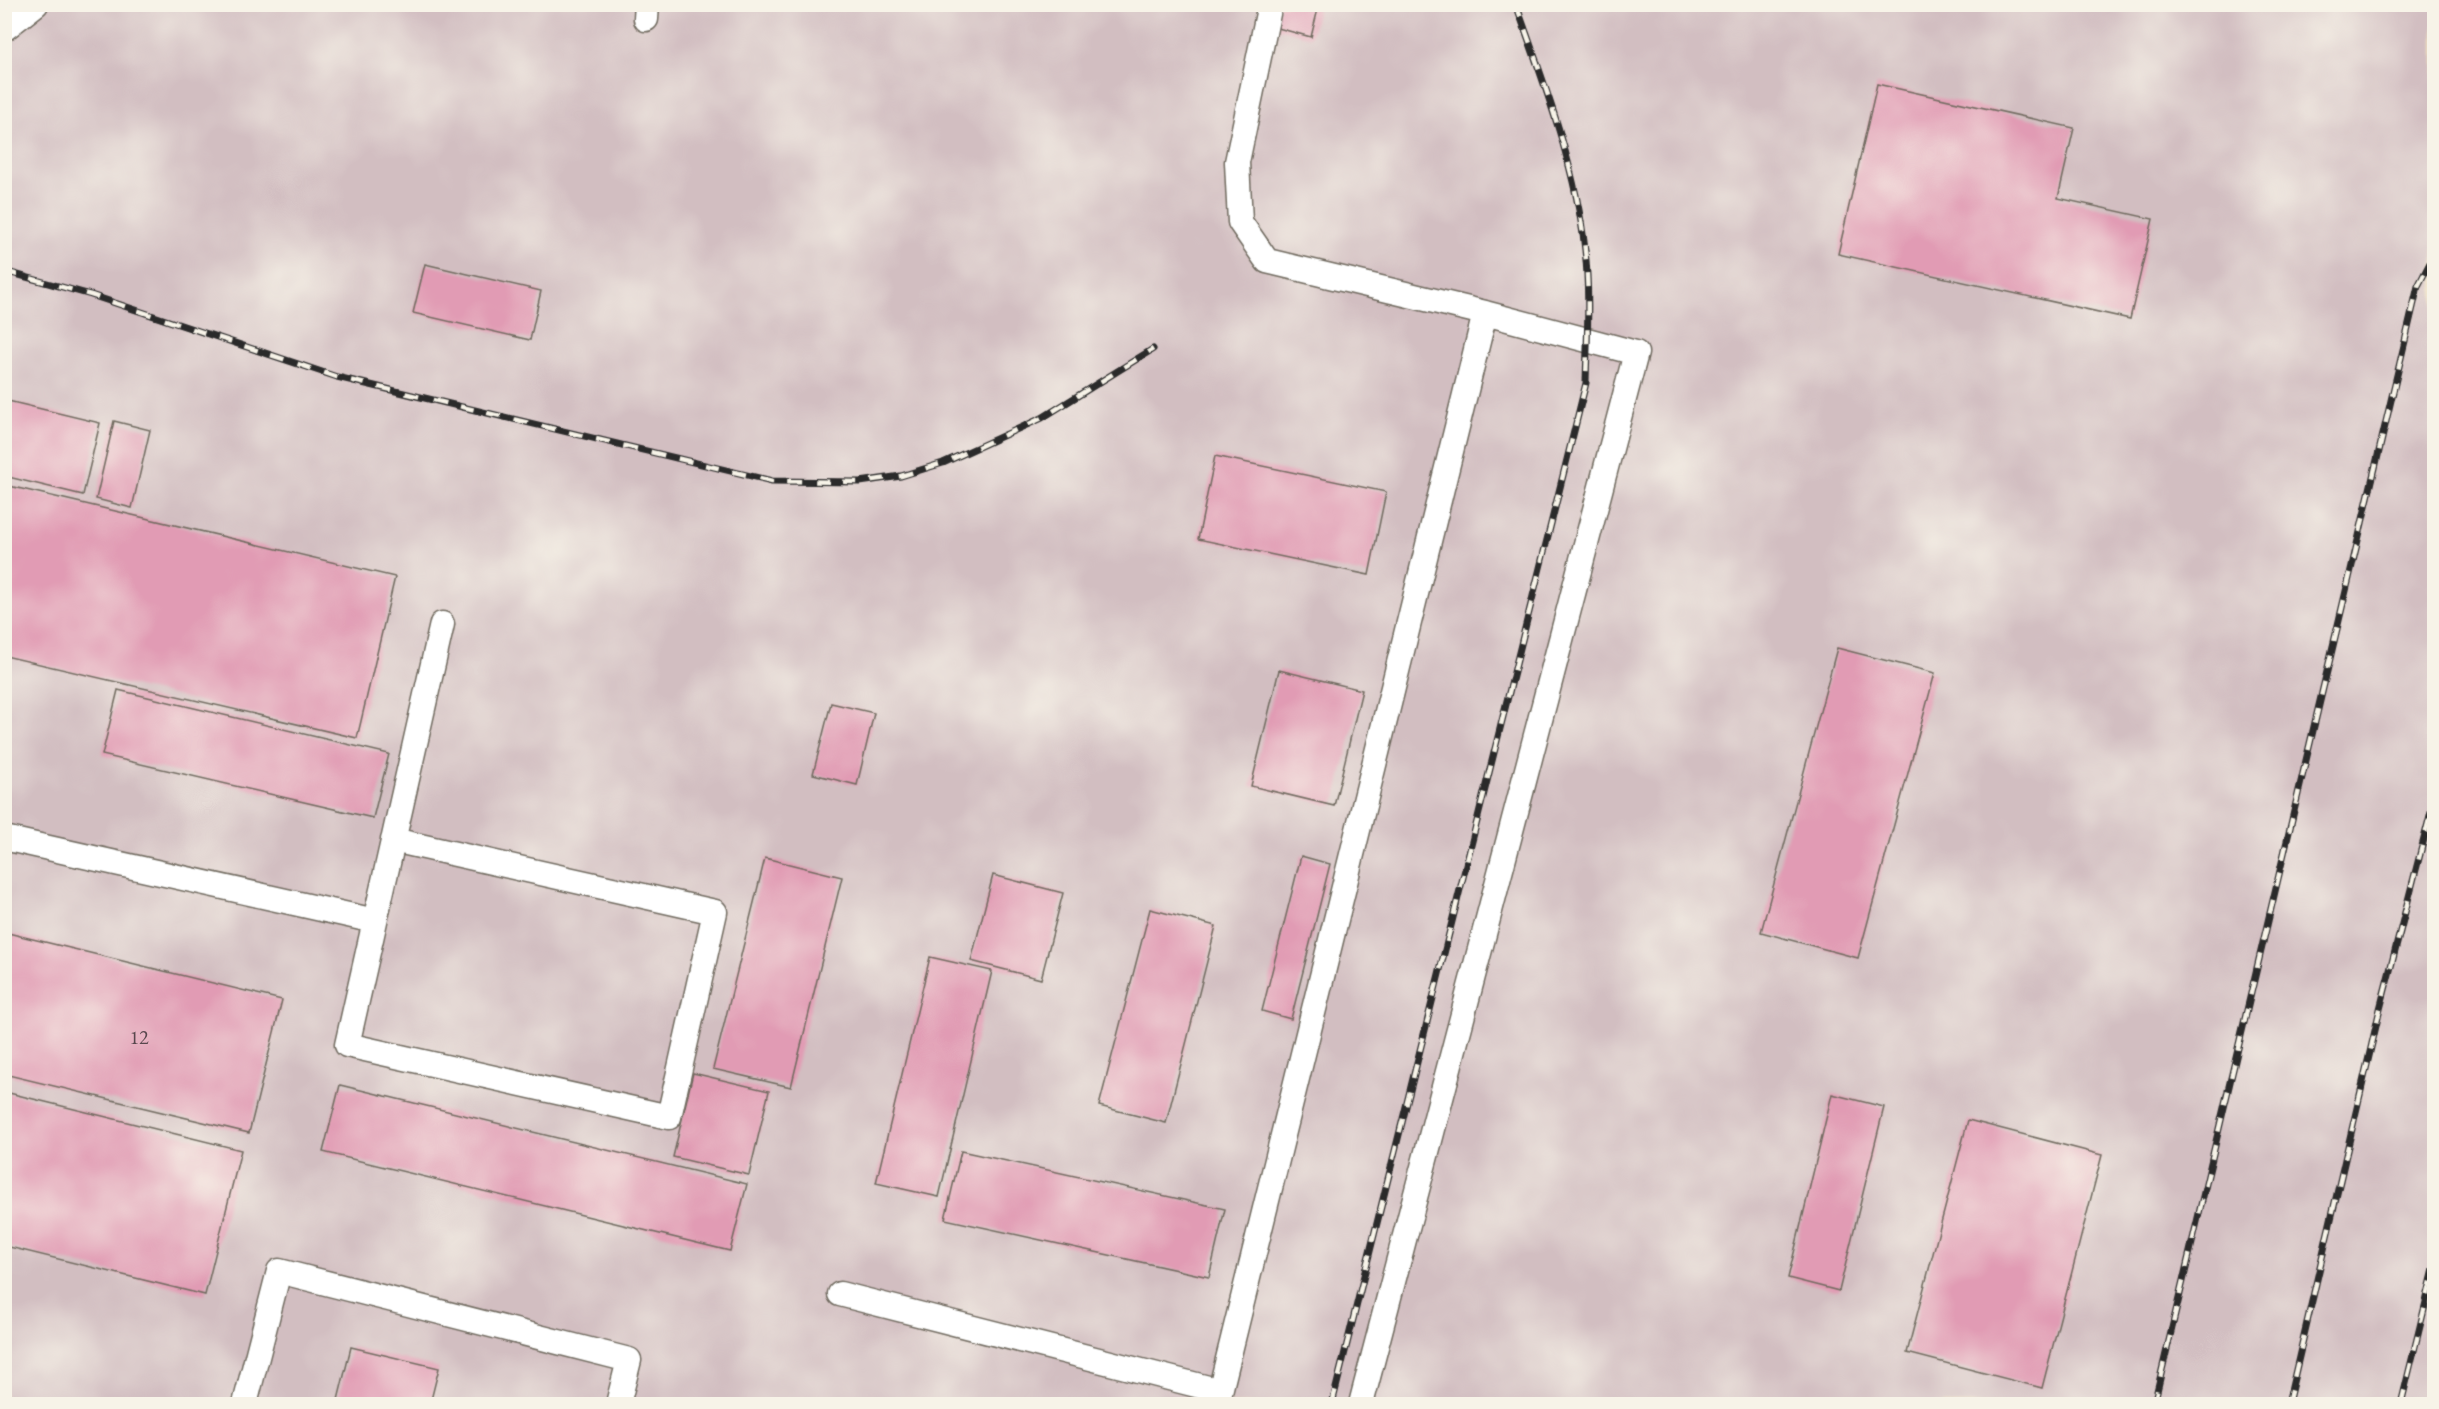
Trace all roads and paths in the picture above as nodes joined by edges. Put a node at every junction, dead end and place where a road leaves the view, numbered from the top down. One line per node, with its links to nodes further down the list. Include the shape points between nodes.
1 (36, 4): 3 (lane)
2 (1270, 4): 4 (lane, via 1237,162 1240,222 1267,261)
3 (4, 29)
4 (1485, 313): 10 (lane); 13 (lane, via 1636,353)
5 (442, 624): 7 (lane)
6 (4, 838): 8 (lane)
7 (393, 840): 8 (lane); 8 (lane, via 715,912 669,1117 347,1045)
8 (375, 921)
9 (840, 1293): 10 (lane)
10 (1219, 1398)
11 (245, 1404): 12 (lane, via 279,1271 629,1360)
12 (618, 1404)
13 (1361, 1404)

